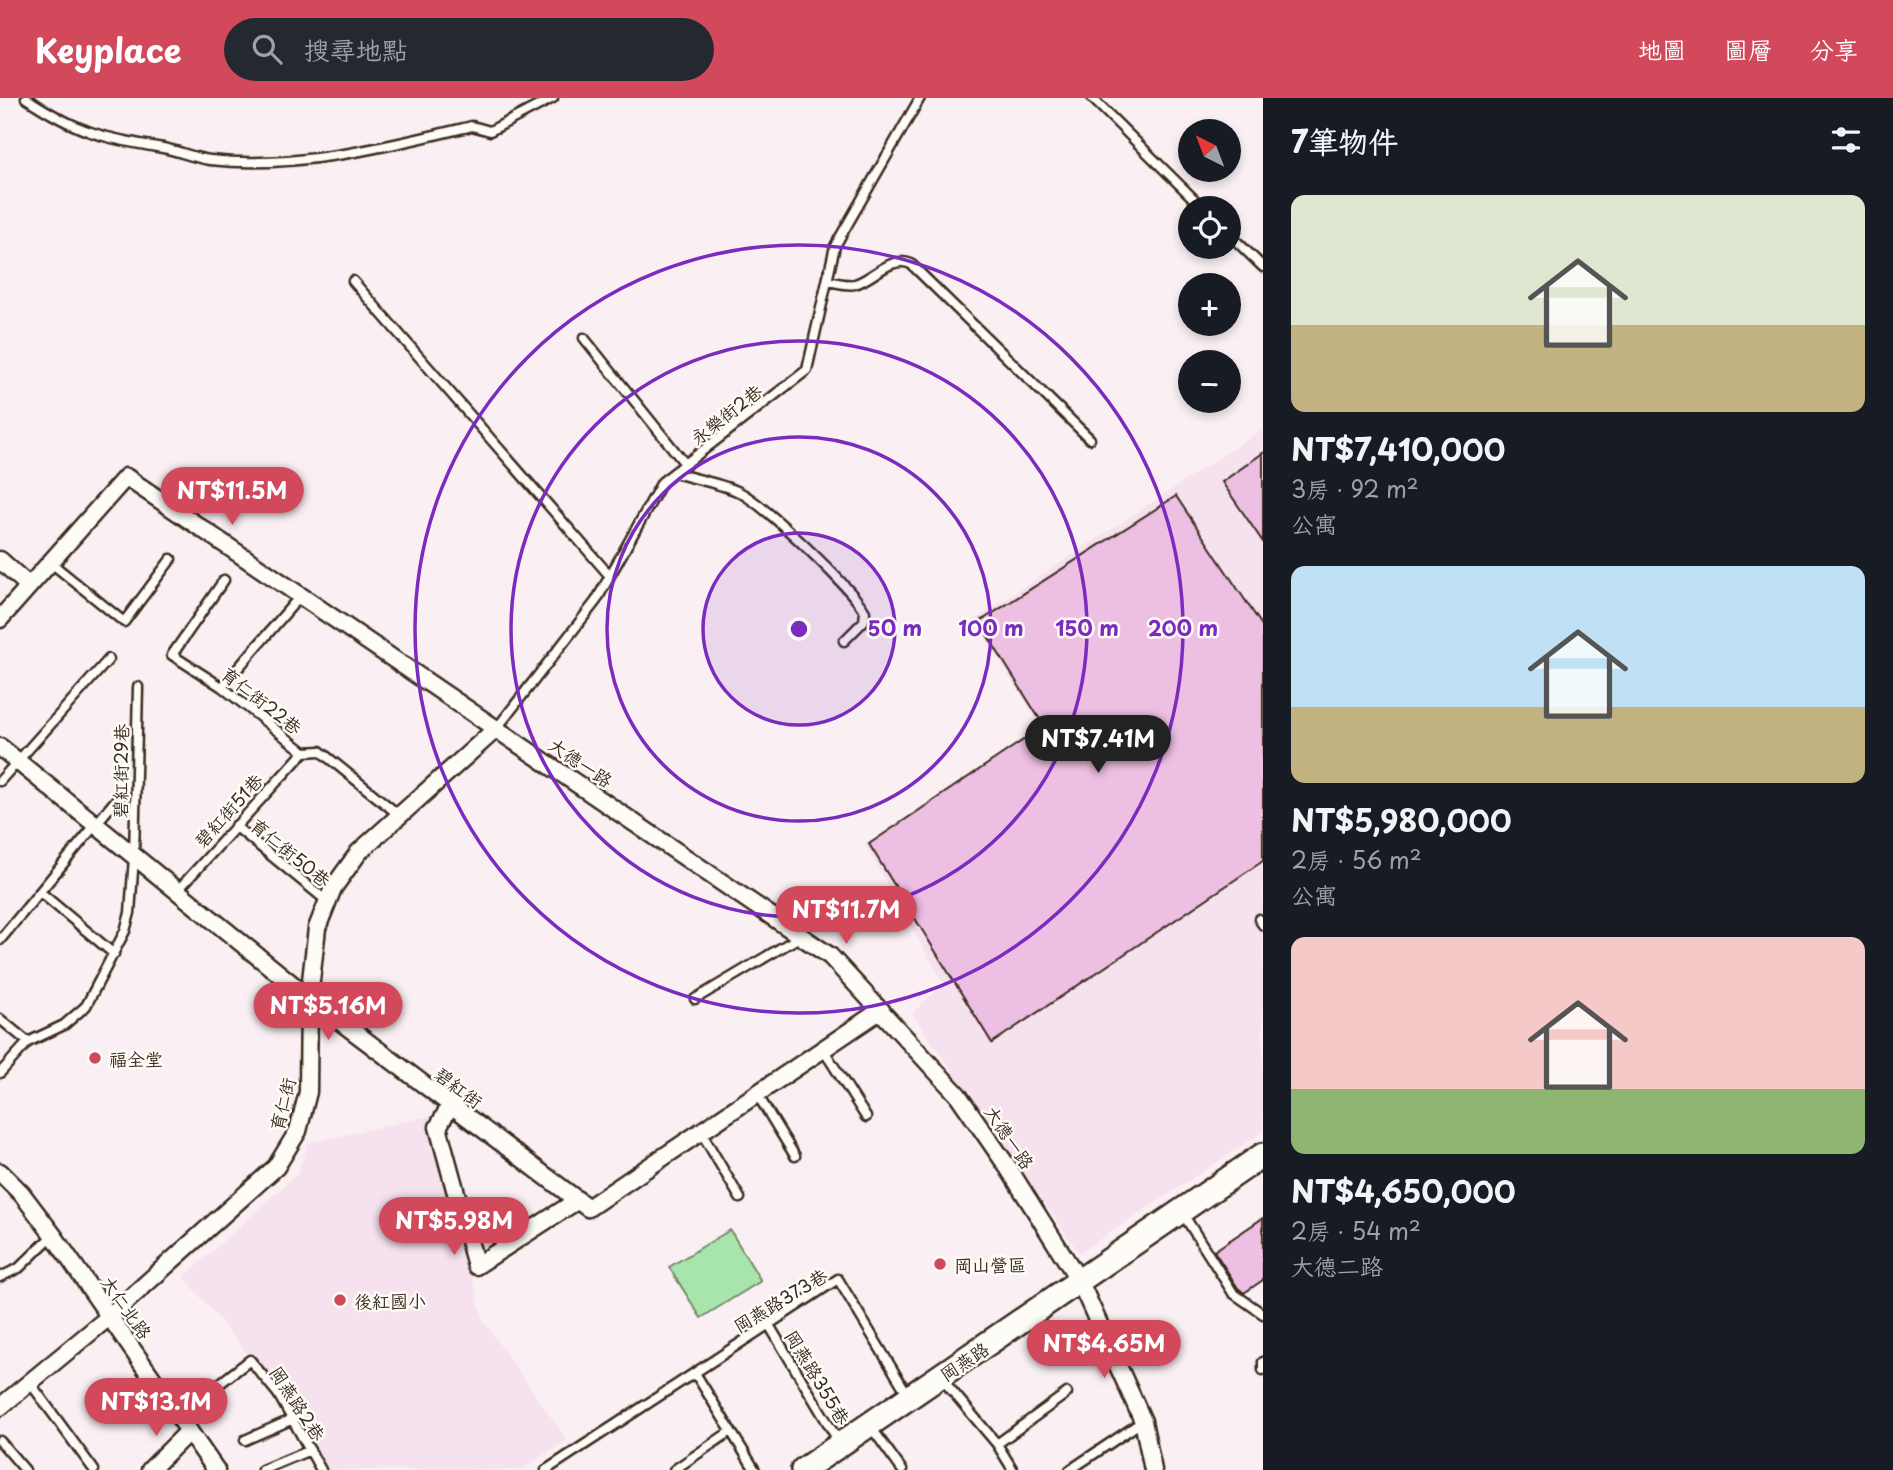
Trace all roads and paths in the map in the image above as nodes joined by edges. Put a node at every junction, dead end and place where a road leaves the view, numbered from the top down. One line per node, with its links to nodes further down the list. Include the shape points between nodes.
1 (26, 98): 2 (lane, via 58,121 110,140 208,160 254,162 322,157 472,126 490,131)
2 (553, 98)
3 (920, 98): 9 (lane, 永樂街2巷, via 835,246)
4 (1092, 98): 5 (lane)
5 (1191, 196)
6 (1241, 246): 7 (lane)
7 (1263, 267)
8 (353, 281): 17 (lane)
9 (827, 281): 11 (lane, via 852,285 896,263 911,264); 12 (lane, 永樂街2巷, via 807,370)
10 (584, 338): 12 (lane)
11 (1090, 439)
12 (686, 465): 13 (lane, 永樂街2巷)
13 (675, 473): 17 (lane, 永樂街2巷, via 662,482); 22 (lane, via 738,491 858,599 864,621)
14 (171, 559): 16 (lane, via 124,622)
15 (0, 560): 19 (street)
16 (50, 562): 19 (street, 大德一路); 20 (street, 大德一路, via 126,477)
17 (610, 576): 26 (lane, 永樂街2巷, via 596,601)
18 (224, 580): 25 (lane, 育仁街22巷, via 172,655)
19 (29, 586): 21 (street, 大德一路)
20 (301, 596): 25 (lane); 26 (street, 大德一路)
21 (0, 619)
22 (844, 641)
23 (109, 659): 29 (lane)
24 (138, 687): 35 (lane, 碧紅街29巷)
25 (222, 687): 28 (lane, 育仁街22巷)
26 (497, 728): 32 (street, 育仁街); 39 (street, 大德一路)
27 (0, 747): 29 (street, 碧紅街)
28 (304, 752): 32 (lane, 育仁街22巷, via 320,751); 34 (lane, 碧紅街51巷)
29 (17, 762): 30 (lane); 33 (street, 碧紅街)
30 (0, 781)
31 (120, 795): 33 (lane)
32 (399, 815): 38 (street, 育仁街, via 359,852)
33 (97, 826): 35 (street, 碧紅街); 37 (lane)
34 (235, 827): 36 (lane, 碧紅街51巷); 38 (lane, 育仁街50巷)
35 (134, 856): 36 (street, 碧紅街); 41 (lane, 碧紅街29巷, via 130,913)
36 (177, 891): 42 (street, 碧紅街)
37 (40, 892): 40 (lane); 41 (lane)
38 (328, 902): 42 (street, 育仁街, via 317,928)
39 (801, 936): 43 (lane); 44 (street, 大德一路, via 830,956)
40 (0, 940)
41 (114, 954): 46 (lane, 碧紅街29巷, via 77,1016)
42 (309, 998): 50 (street, 碧紅街); 63 (street, 育仁街, via 308,1092 298,1131 286,1154)
43 (695, 999)
44 (881, 1010): 47 (street); 61 (street, 大德一路, via 958,1095)
45 (0, 1019): 46 (lane)
46 (28, 1042): 48 (lane, 碧紅街29巷)
47 (823, 1049): 49 (street); 51 (lane)
48 (0, 1073)
49 (757, 1094): 52 (street); 54 (lane)
50 (450, 1104): 57 (street, 碧紅街); 57 (street, via 438,1127 476,1266)
51 (866, 1116)
52 (701, 1132): 56 (lane); 57 (street, via 588,1208)
53 (1263, 1155): 58 (street, 岡燕路)
54 (795, 1156)
55 (0, 1172): 59 (street, 大仁北路)
56 (740, 1198)
57 (578, 1200)
58 (1181, 1212): 61 (street, 岡燕路); 62 (lane, via 1233,1293)
59 (53, 1235): 60 (lane, via 19,1268); 63 (street, 大仁北路)
60 (0, 1277)
61 (1080, 1282): 68 (street, 岡燕路); 75 (street, 大德一路)
62 (1263, 1314)
63 (110, 1316): 69 (street, 育仁街); 73 (street, 大仁北路)
64 (769, 1325): 67 (lane, 岡燕路373巷); 71 (lane, 岡燕路373巷, via 838,1279); 82 (lane, 岡燕路355巷)
65 (1263, 1362): 66 (lane)
66 (1263, 1370)
67 (695, 1373): 78 (lane); 90 (lane, 岡燕路373巷)
68 (940, 1377): 71 (street, 岡燕路); 81 (lane)
69 (31, 1384): 72 (street, 育仁街); 85 (lane)
70 (1067, 1393): 81 (lane)
71 (910, 1398): 76 (street, 岡燕路)
72 (0, 1407)
73 (178, 1416): 74 (lane, 岡燕路2巷, via 250,1360); 77 (street, 大仁北路)
74 (293, 1419): 79 (lane); 83 (lane, 岡燕路2巷)
75 (1143, 1421): 96 (lane); 97 (street, 大德一路)
76 (870, 1425): 82 (street, 岡燕路); 94 (lane)
77 (189, 1431): 86 (street); 87 (street, 大仁北路)
78 (731, 1431): 91 (lane); 92 (lane)
79 (245, 1440)
80 (0, 1441): 84 (lane)
81 (997, 1444): 95 (lane)
82 (840, 1445): 93 (street, 岡燕路)
83 (310, 1450): 88 (lane); 89 (lane, 岡燕路2巷)
84 (25, 1470)
85 (94, 1470)
86 (150, 1470)
87 (216, 1470)
88 (262, 1470)
89 (321, 1470)
90 (546, 1470)
91 (674, 1470)
92 (755, 1470)
93 (803, 1470)
94 (902, 1470)
95 (1013, 1470)
96 (1070, 1470)
97 (1153, 1470)

